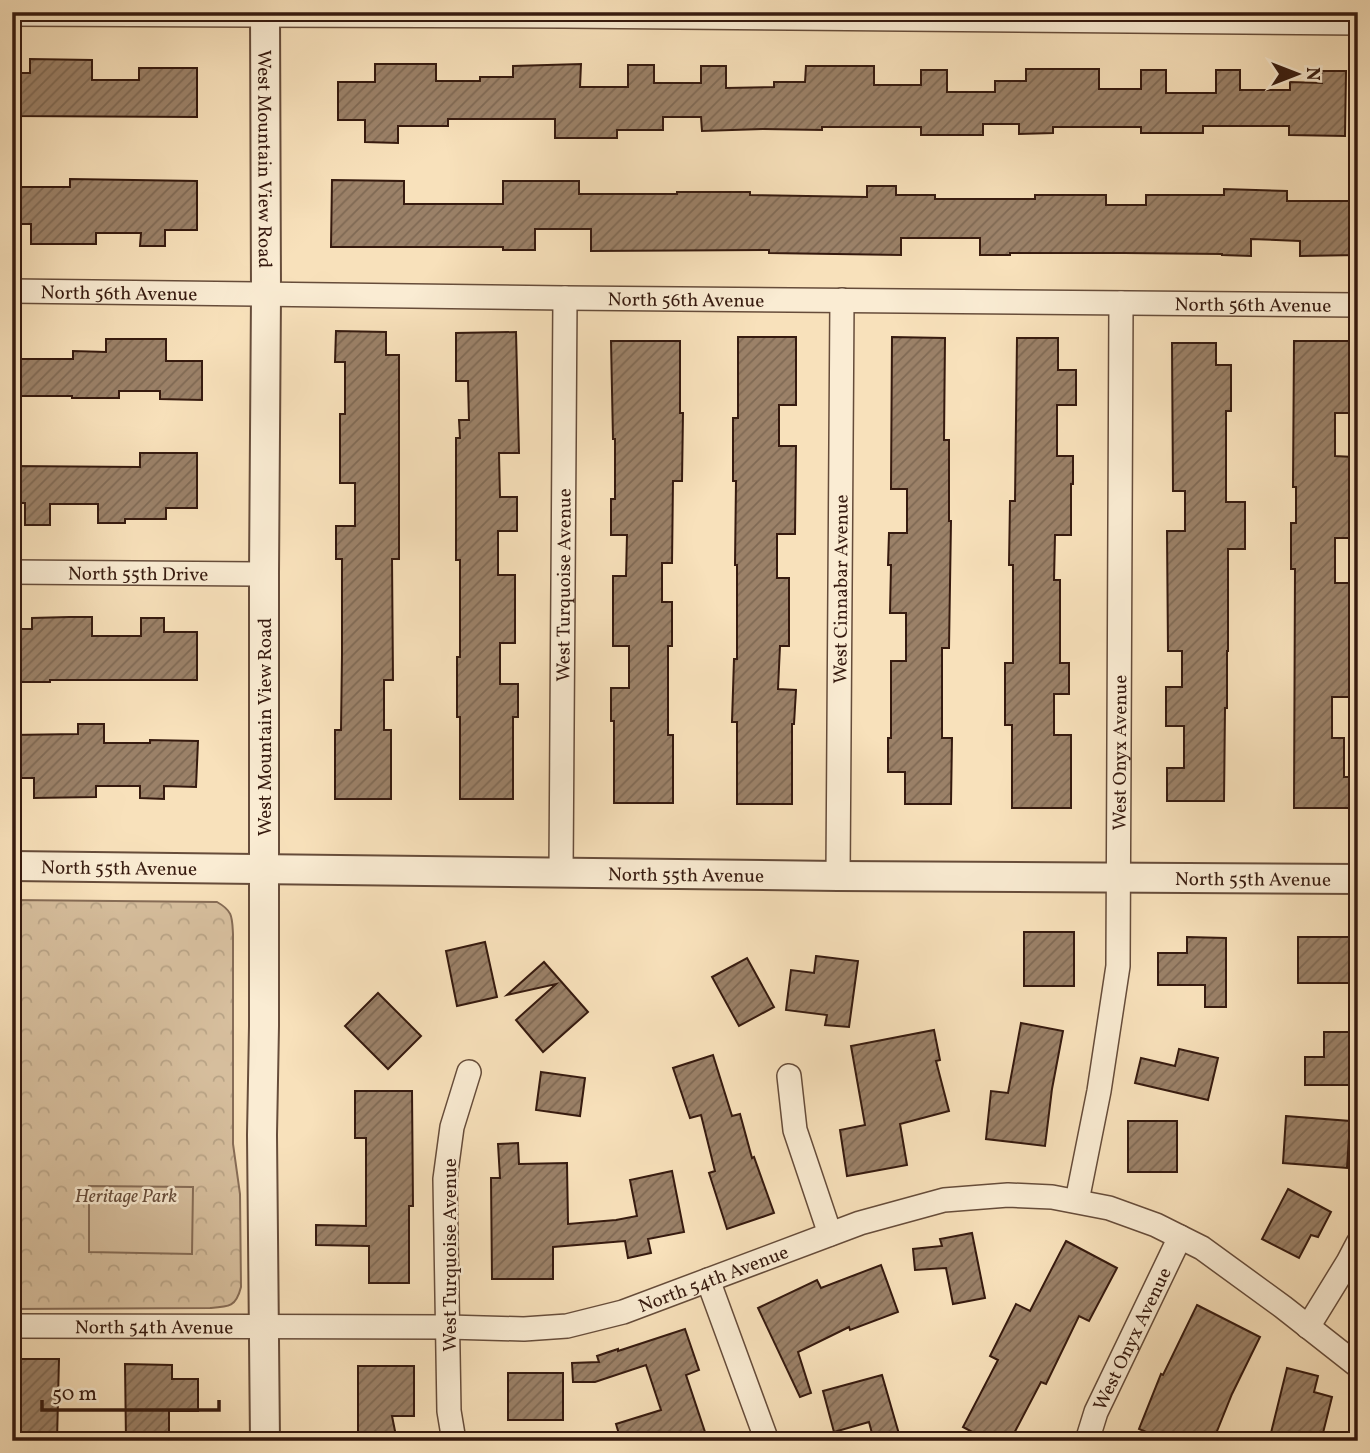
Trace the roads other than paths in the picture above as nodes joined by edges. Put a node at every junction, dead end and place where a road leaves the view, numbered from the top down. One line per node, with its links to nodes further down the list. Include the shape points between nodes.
1 (265, 13): 2 (street); 3 (street); 8 (street, West Mountain View Road)
2 (12, 14)
3 (564, 14): 4 (street)
4 (844, 15): 5 (street)
5 (1116, 16): 6 (street)
6 (1358, 23)
7 (12, 291): 8 (street, North 56th Avenue)
8 (266, 294): 9 (street, North 56th Avenue); 14 (street, West Mountain View Road)
9 (565, 298): 10 (street, North 56th Avenue); 17 (street, West Turquoise Avenue)
10 (842, 300): 11 (street, North 56th Avenue); 18 (street, West Cinnabar Avenue)
11 (1121, 303): 12 (street, North 56th Avenue); 19 (street, West Onyx Avenue)
12 (1358, 305)
13 (12, 572): 14 (street, North 55th Drive)
14 (264, 574): 16 (street, West Mountain View Road)
15 (12, 866): 16 (street, North 55th Avenue)
16 (264, 868): 17 (street, North 55th Avenue); 30 (street, West Mountain View Road)
17 (561, 872): 18 (street, North 55th Avenue)
18 (838, 876): 19 (street, North 55th Avenue)
19 (1119, 879): 20 (street, North 55th Avenue); 23 (street, West Onyx Avenue, via 1118,966 1111,1021)
20 (1358, 880)
21 (469, 1072): 31 (street, West Turquoise Avenue, via 452,1127 445,1179)
22 (789, 1076): 24 (street, via 795,1130)
23 (1077, 1201): 24 (street, North 54th Avenue, via 1008,1195 944,1200); 25 (street, North 54th Avenue, via 1110,1208)
24 (830, 1234): 27 (street, North 54th Avenue)
25 (1180, 1237): 29 (street, North 54th Avenue, via 1202,1248); 36 (street, West Onyx Avenue, via 1096,1412)
26 (1358, 1243): 29 (street)
27 (708, 1280): 31 (street, North 54th Avenue, via 623,1312 567,1326); 35 (street)
28 (12, 1326): 30 (street, North 54th Avenue)
29 (1308, 1327): 32 (street, North 54th Avenue)
30 (265, 1328): 31 (street, North 54th Avenue); 33 (street, West Mountain View Road)
31 (448, 1328): 34 (street, West Turquoise Avenue)
32 (1358, 1366)
33 (265, 1441)
34 (454, 1441)
35 (767, 1441)
36 (1087, 1441)

